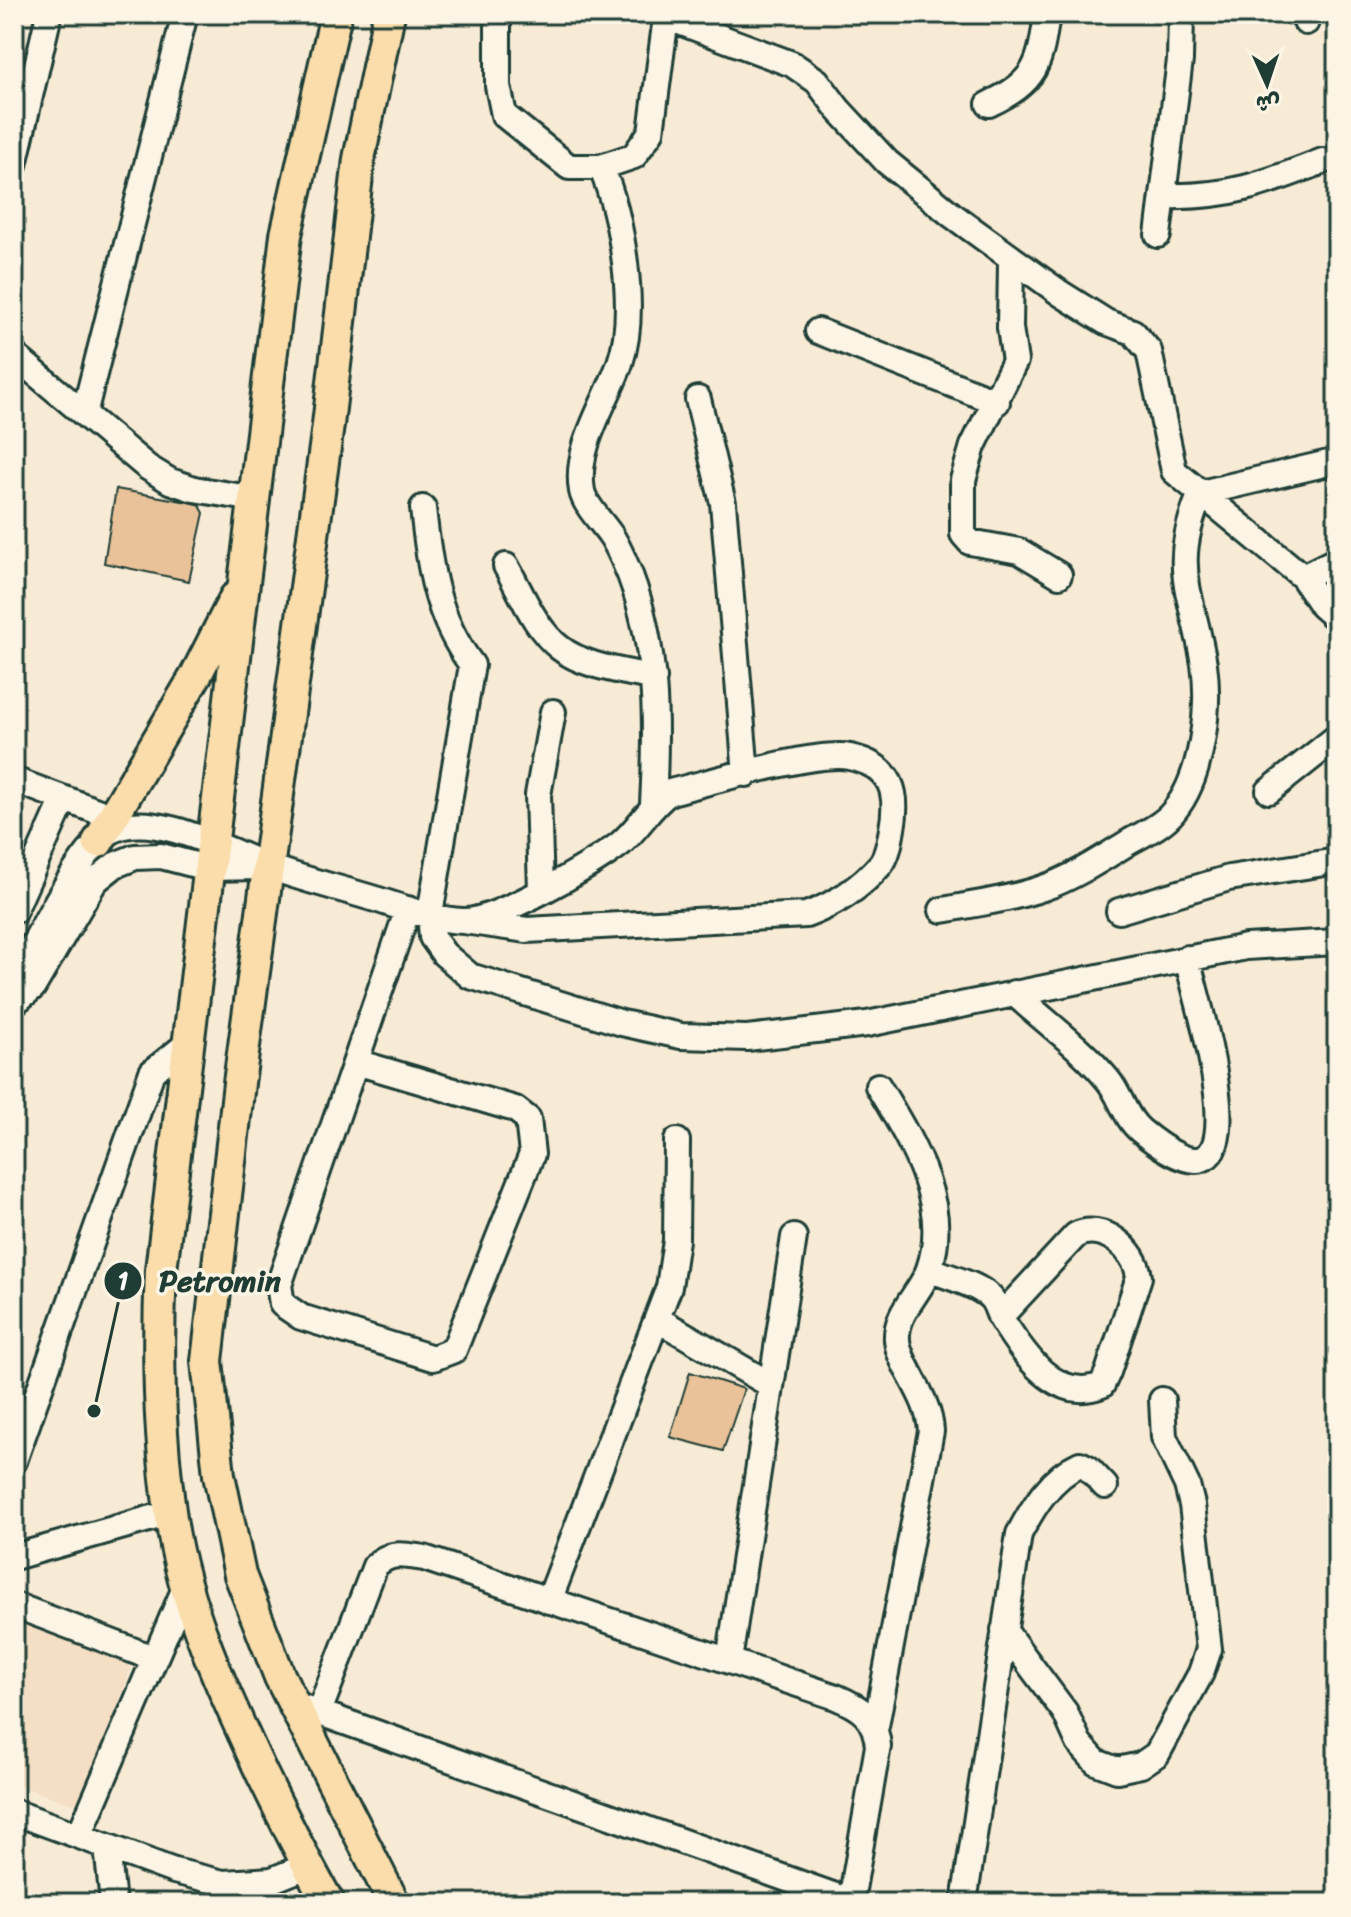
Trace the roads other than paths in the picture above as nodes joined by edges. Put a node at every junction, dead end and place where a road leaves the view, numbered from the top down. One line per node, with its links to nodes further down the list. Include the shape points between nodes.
1 (49, 14): 10 (street)
2 (185, 14): 21 (street)
3 (336, 14): 24 (main road, via 286,235)
4 (498, 14): 13 (street, via 498,86 504,115 569,167)
5 (1047, 14): 9 (street, via 1038,61 1027,82)
6 (1181, 14): 14 (street)
7 (665, 15): 13 (street, via 651,132 634,156); 16 (street, via 792,64 817,81 887,162)
8 (390, 16): 44 (main road, via 359,159)
9 (989, 104)
10 (19, 119): 12 (street)
11 (1323, 161): 14 (street, via 1244,191)
12 (14, 165)
13 (601, 167): 32 (street, via 616,200 629,305 620,363 585,453 583,493 630,575)
14 (1163, 196): 15 (street)
15 (1158, 235)
16 (1011, 261): 20 (street, via 1015,361); 23 (street, via 1106,322 1133,332 1149,351 1170,464)
17 (818, 331): 20 (street)
18 (14, 355): 21 (street)
19 (698, 399): 35 (street, via 723,503)
20 (997, 402): 28 (street, via 973,446 963,480 963,534 970,542 1019,551)
21 (84, 414): 24 (street, via 170,481)
22 (1337, 461): 23 (street)
23 (1201, 493): 29 (street); 46 (street, via 1186,528 1183,557 1207,708 1199,753 1174,811 1044,888)
24 (255, 499): 30 (main road)
25 (423, 508): 48 (street, via 437,599 456,644 472,665)
26 (1337, 560): 29 (street)
27 (506, 566): 32 (street, via 546,635 562,650)
28 (1059, 575)
29 (1303, 577): 31 (street)
30 (245, 578): 40 (main road, via 196,675); 42 (main road)
31 (1337, 619)
32 (654, 678): 39 (street)
33 (553, 712): 45 (street, via 538,795)
34 (1337, 737): 37 (street)
35 (746, 774): 39 (street, via 670,792); 50 (street, via 801,761 847,756 864,761 895,789 897,803 884,860 830,906 806,915 527,930)
36 (14, 780): 38 (street)
37 (1269, 791)
38 (64, 799): 40 (street); 47 (street)
39 (653, 804): 45 (street, via 621,843)
40 (113, 817): 41 (main road)
41 (98, 842): 42 (street, via 114,829 137,826); 53 (street, via 77,868)
42 (209, 854): 44 (street); 55 (street, via 135,857 115,865 95,881 33,987); 56 (main road)
43 (1337, 861): 49 (street, via 1229,878)
44 (269, 867): 48 (street); 76 (main road, via 207,1361 219,1475 240,1575)
45 (541, 890): 50 (street, via 497,914)
46 (942, 910)
47 (14, 911)
48 (419, 911): 50 (street); 54 (street, via 444,954 470,976 612,1021 681,1036 747,1038 867,1024); 57 (street)
49 (1119, 911)
50 (464, 921)
51 (1337, 942): 52 (street, via 1246,947)
52 (1187, 958): 54 (street); 54 (street, via 1218,1112 1217,1145 1199,1161 1184,1158 1139,1130 1106,1078)
53 (15, 976)
54 (1014, 993)
55 (14, 1003)
56 (187, 1044): 66 (street, via 152,1072); 68 (main road, via 161,1270 157,1359)
57 (356, 1062): 57 (street, via 515,1109 528,1119 532,1154 454,1350 441,1357 301,1317 282,1304 279,1285)
58 (878, 1086): 61 (street, via 914,1145 927,1181 934,1224)
59 (677, 1141): 63 (street, via 676,1240 669,1287)
60 (794, 1237): 64 (street)
61 (929, 1269): 62 (street, via 991,1298); 77 (street, via 898,1327 897,1341 922,1394 931,1431)
62 (1000, 1317): 62 (street, via 1041,1373 1079,1389 1093,1389 1102,1385 1108,1372 1139,1277 1138,1265 1117,1241 1096,1230 1084,1231)
63 (657, 1319): 64 (street); 71 (street)
64 (771, 1385): 75 (street)
65 (1162, 1400): 73 (street, via 1164,1437 1192,1505 1209,1649 1157,1754 1130,1769 1096,1762)
66 (14, 1461)
67 (1105, 1486): 73 (street, via 1080,1464 1067,1470 1033,1507 1019,1534)
68 (170, 1513): 69 (street); 70 (main road)
69 (14, 1557)
70 (187, 1583): 74 (street); 81 (main road, via 220,1685)
71 (549, 1601): 75 (street); 76 (street, via 424,1558 383,1558)
72 (14, 1605): 74 (street)
73 (1004, 1630): 87 (street)
74 (153, 1658): 79 (street)
75 (729, 1661): 77 (street, via 861,1708)
76 (306, 1708): 83 (street); 86 (main road)
77 (876, 1726): 83 (street, via 878,1746)
78 (14, 1812): 79 (street)
79 (79, 1836): 80 (street)
80 (107, 1847): 82 (street); 84 (street)
81 (307, 1866): 82 (street); 85 (main road)
82 (227, 1893)
83 (853, 1902)
84 (113, 1903)
85 (329, 1903)
86 (394, 1903)
87 (964, 1903)

